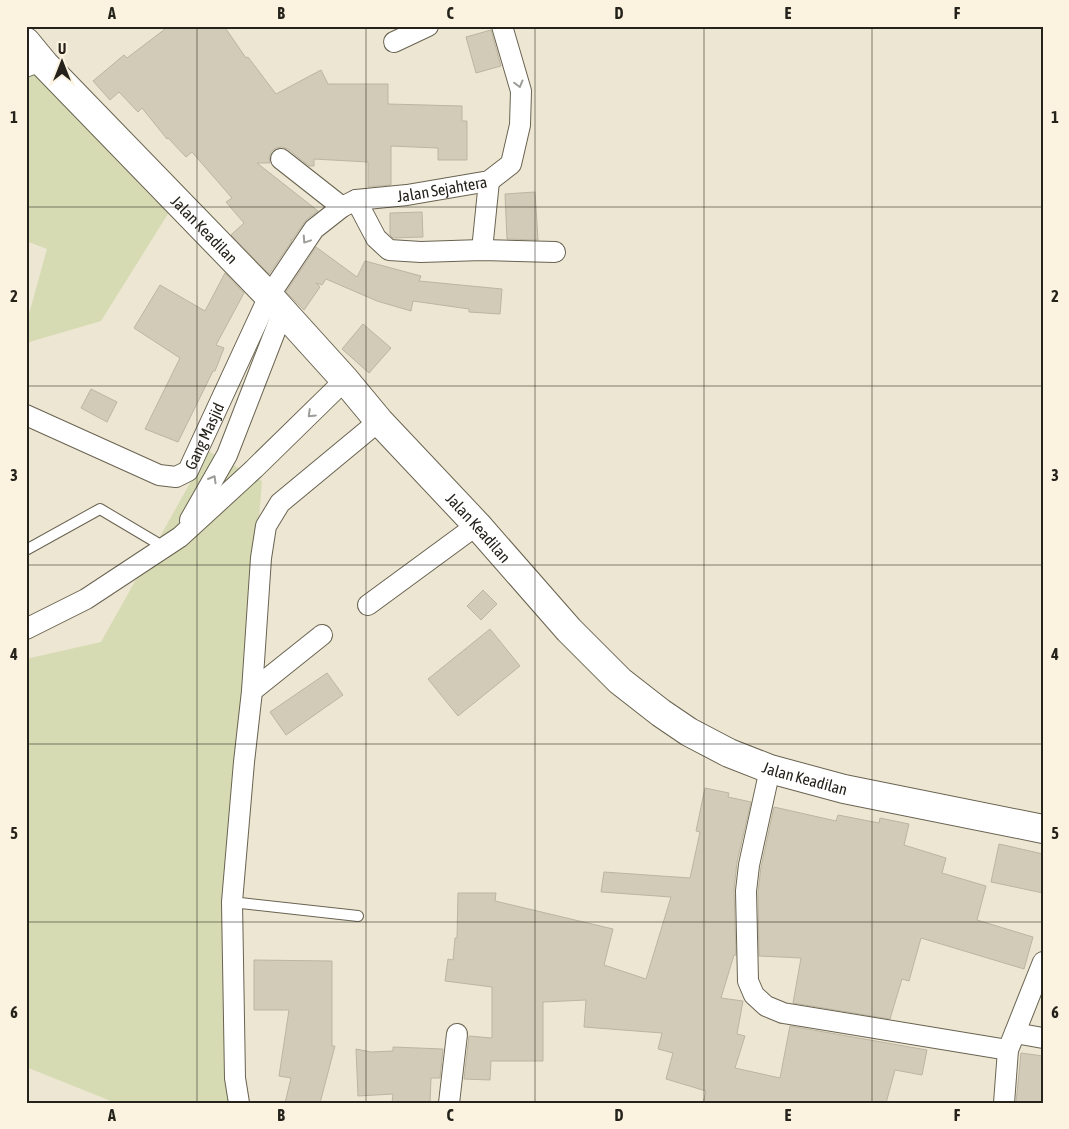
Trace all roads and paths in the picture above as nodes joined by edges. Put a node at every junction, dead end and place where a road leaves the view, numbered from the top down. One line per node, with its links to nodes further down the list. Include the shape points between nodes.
1 (428, 26): 4 (street)
2 (502, 26): 7 (street, Jalan Sejahtera, one-way to 7, via 522,91 520,125 510,164)
3 (26, 42): 5 (main road, Jalan Keadilan)
4 (394, 42)
5 (36, 68): 11 (main road, Jalan Keadilan)
6 (281, 159): 8 (street)
7 (489, 180): 8 (street, Jalan Sejahtera); 9 (street)
8 (349, 203): 9 (street, via 389,250); 11 (street, one-way to 11, via 314,229)
9 (482, 250): 10 (street)
10 (555, 252)
11 (276, 304): 12 (main road, Jalan Keadilan); 13 (street, Gang Masjid, via 188,471 183,474 159,475); 16 (street, one-way to 11, via 227,455)
12 (345, 380): 14 (main road, Jalan Keadilan); 16 (street, one-way to 16, via 254,469)
13 (26, 415)
14 (379, 421): 15 (main road, Jalan Keadilan); 21 (street, via 280,503 266,526)
15 (477, 524): 18 (street); 22 (main road, Jalan Keadilan, via 569,630 620,681 689,732)
16 (172, 542): 17 (lane, via 100,509); 19 (street, via 86,599)
17 (26, 550)
18 (368, 605)
19 (26, 629)
20 (322, 635): 21 (street)
21 (252, 691): 24 (street)
22 (770, 769): 23 (main road, Jalan Keadilan, via 844,789); 29 (street, via 746,891 748,981 754,995 766,1006 784,1013)
23 (1043, 829)
24 (232, 902): 25 (lane); 30 (street, via 235,1078)
25 (358, 916)
26 (1043, 962): 29 (street)
27 (457, 1034): 31 (street)
28 (1043, 1038): 29 (street)
29 (1011, 1041): 32 (street)
30 (239, 1103)
31 (449, 1103)
32 (1004, 1103)

